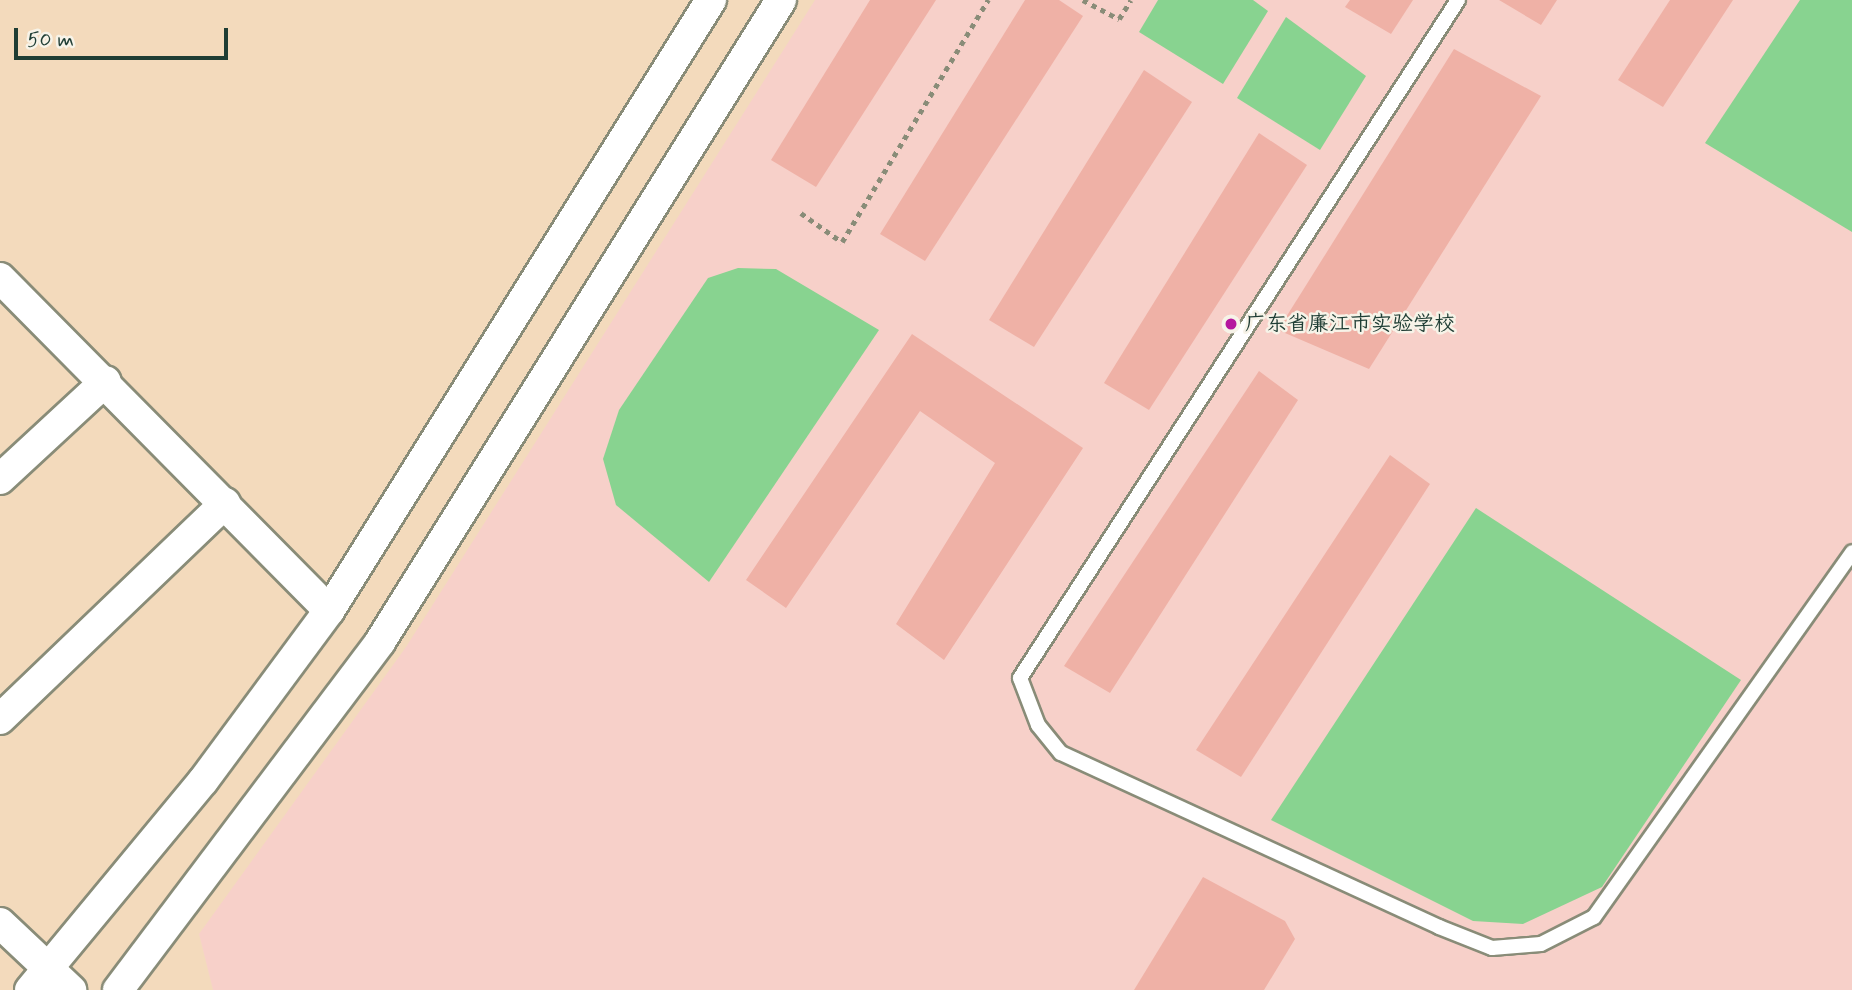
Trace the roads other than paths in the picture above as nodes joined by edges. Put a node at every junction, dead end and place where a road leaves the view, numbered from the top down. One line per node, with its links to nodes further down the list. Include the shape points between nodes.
1 (711, 0): 9 (street)
2 (781, 0): 14 (street, via 380,642)
3 (1458, 0): 8 (lane, via 1020,678 1038,725 1061,753 1439,927 1493,948 1541,944 1594,916)
4 (0, 278): 5 (street)
5 (106, 381): 6 (street); 7 (street)
6 (0, 479)
7 (225, 503): 9 (street); 10 (street)
8 (1852, 552)
9 (330, 611): 12 (street, via 203,781)
10 (0, 719)
11 (0, 923): 12 (street)
12 (39, 980): 13 (street)
13 (71, 990)
14 (118, 990)

